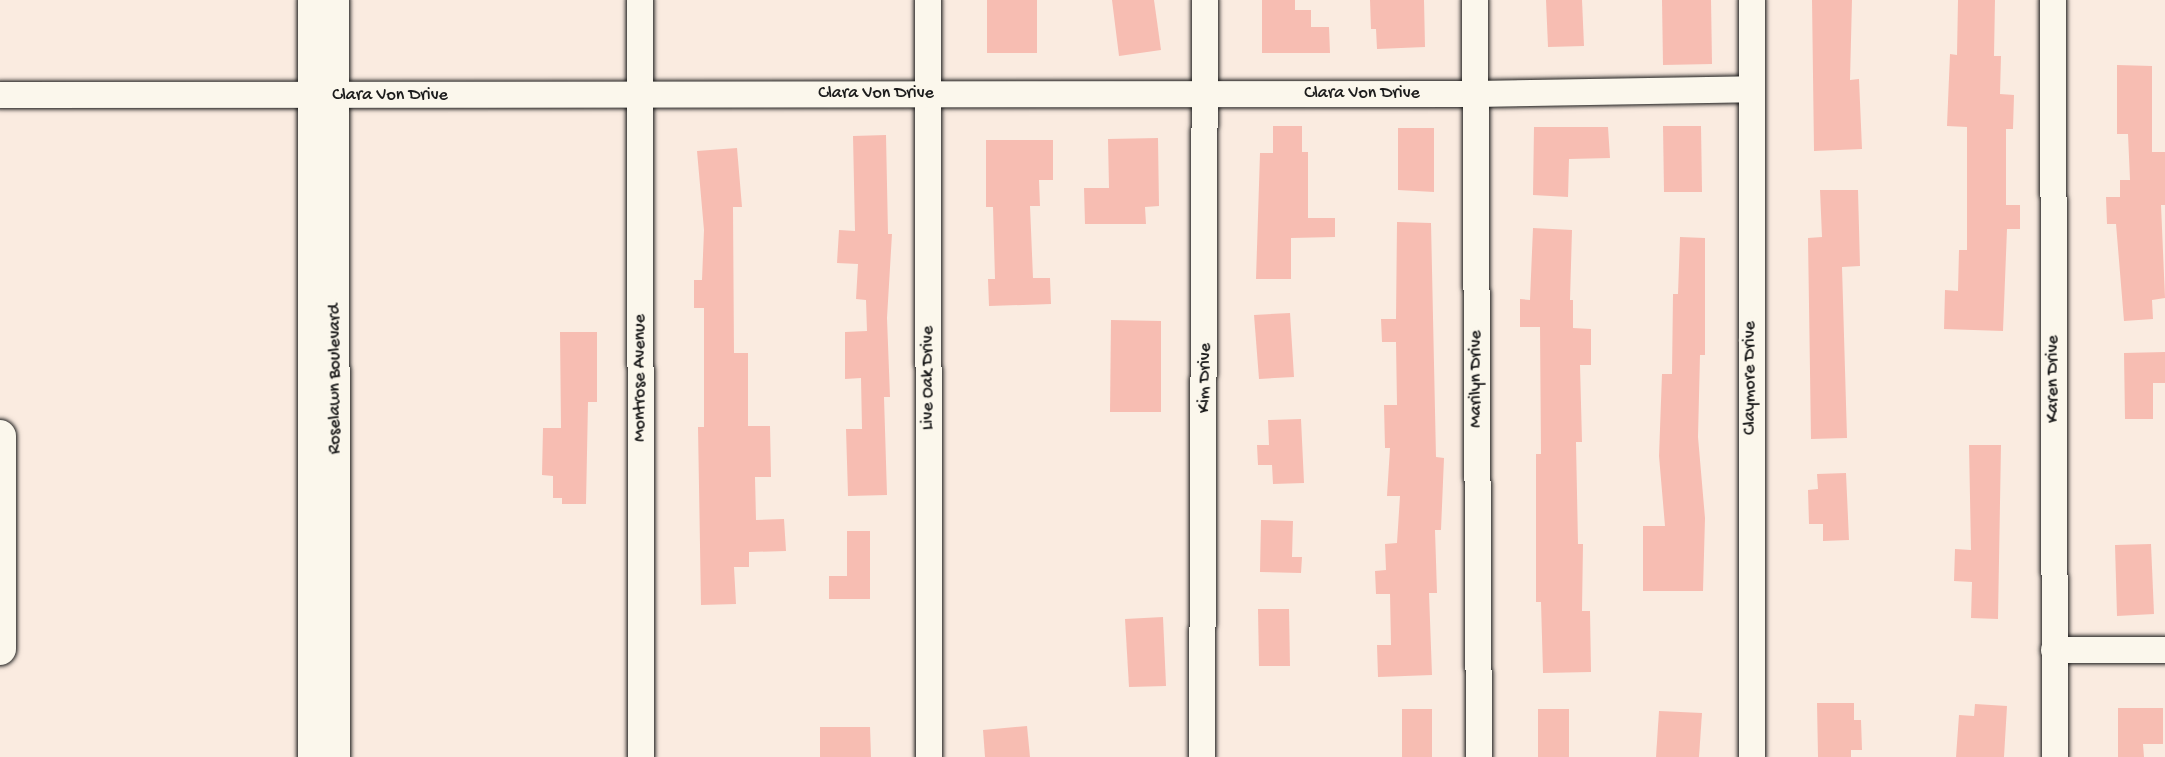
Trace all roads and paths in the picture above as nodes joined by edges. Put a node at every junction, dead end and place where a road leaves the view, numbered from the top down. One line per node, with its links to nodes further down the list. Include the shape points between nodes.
1 (311, 0): 14 (street, Roselawn Boulevard)
2 (336, 0): 14 (street, Roselawn Boulevard)
3 (640, 0): 15 (street, Montrose Avenue)
4 (928, 0): 10 (street, Live Oak Drive)
5 (1205, 0): 11 (street, Kim Drive)
6 (1475, 0): 12 (street, Marilyn Drive)
7 (1752, 0): 9 (street, Claymore Drive)
8 (2053, 0): 19 (street, Karen Drive)
9 (1752, 89): 12 (street, Clara Von Drive); 27 (street, Claymore Drive)
10 (928, 94): 11 (street, Clara Von Drive); 15 (street, Clara Von Drive); 24 (street, Live Oak Drive)
11 (1203, 94): 12 (street, Clara Von Drive); 25 (street, Kim Drive, via 1206,329)
12 (1475, 94): 26 (street, Marilyn Drive)
13 (0, 95): 14 (street, Clara Von Drive)
14 (323, 96): 15 (street, Clara Von Drive); 17 (street, Roselawn Boulevard)
15 (641, 96): 23 (street, Montrose Avenue)
16 (0, 436): 18 (street)
17 (324, 561): 21 (street, Roselawn Boulevard); 22 (street, Roselawn Boulevard)
18 (0, 649)
19 (2054, 650): 20 (street); 28 (street, Karen Drive)
20 (2165, 650)
21 (311, 757)
22 (337, 757)
23 (641, 757)
24 (929, 757)
25 (1202, 757)
26 (1479, 757)
27 (1752, 757)
28 (2055, 757)

